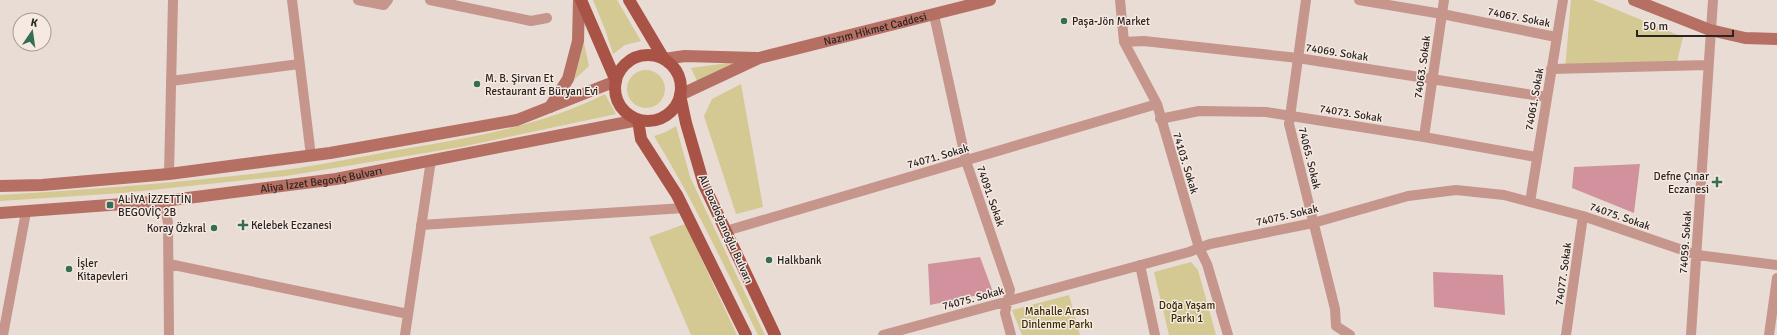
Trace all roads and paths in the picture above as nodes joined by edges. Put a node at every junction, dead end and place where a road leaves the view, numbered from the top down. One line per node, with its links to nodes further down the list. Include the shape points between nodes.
1 (173, 0): 30 (street)
2 (292, 0): 26 (street)
3 (358, 0): 4 (street, via 384,5)
4 (388, 0)
5 (430, 0): 18 (street, via 531,22)
6 (580, 0): 31 (main road); 35 (main road, via 578,41 568,79)
7 (629, 0): 25 (main road)
8 (990, 0): 17 (main road, Nazım Hikmet Caddesi)
9 (1120, 0): 22 (street, 74103. Sokak)
10 (1306, 0): 24 (street, 74065. Sokak)
11 (1358, 0): 16 (street, 74067. Sokak)
12 (1444, 0): 16 (street, 74063. Sokak)
13 (1563, 0): 20 (street, 74061. Sokak)
14 (1713, 0): 19 (street, 74059. Sokak)
15 (1639, 1): 19 (main road)
16 (1442, 14): 20 (street, 74067. Sokak); 29 (street, 74063. Sokak)
17 (934, 15): 23 (main road, Nazım Hikmet Caddesi); 43 (street, 74091. Sokak)
18 (547, 18)
19 (1710, 30): 21 (main road, via 1745,38); 27 (street, 74059. Sokak)
20 (1556, 36): 28 (street, 74061. Sokak)
21 (1777, 39)
22 (1124, 42): 24 (street, 74069. Sokak, via 1144,41); 34 (street, 74103. Sokak)
23 (759, 58): 25 (main road, via 685,56); 32 (main road)
24 (1298, 58): 29 (street, 74069. Sokak); 36 (street, 74065. Sokak)
25 (664, 59): 31 (main road, via 643,55 633,58 624,65); 32 (main road, via 678,75)
26 (299, 64): 30 (street); 40 (street)
27 (1708, 65): 28 (street); 56 (street, 74059. Sokak)
28 (1551, 69): 33 (street, 74061. Sokak)
29 (1433, 78): 33 (street, 74069. Sokak); 39 (street, 74063. Sokak)
30 (172, 81): 44 (street)
31 (616, 81): 35 (main road); 38 (main road, via 616,97 620,107)
32 (680, 95): 38 (main road, via 670,113 660,119); 54 (main road, Ali Bozdoğanoğlu Bulvarı, via 704,185)
33 (1546, 97): 41 (street, 74061. Sokak)
34 (1157, 104): 37 (street, 74103. Sokak); 43 (street, 74071. Sokak)
35 (550, 107): 40 (main road, via 517,120)
36 (1290, 116): 37 (street, 74073. Sokak, via 1266,112 1199,111); 39 (street, 74073. Sokak); 52 (street, 74065. Sokak, via 1289,124)
37 (1160, 118): 55 (street, 74103. Sokak)
38 (638, 120): 42 (main road, Aliya İzzet Begoviç Bulvarı); 48 (main road, via 641,139)
39 (1424, 137): 41 (street, 74073. Sokak)
40 (311, 156): 44 (main road)
41 (1536, 157): 47 (street, 74061. Sokak)
42 (431, 160): 46 (main road, Aliya İzzet Begoviç Bulvarı, via 336,179); 53 (street)
43 (966, 161): 54 (street, 74071. Sokak); 61 (street, 74091. Sokak, via 1010,290)
44 (169, 174): 45 (main road)
45 (0, 186)
46 (164, 201): 49 (main road, Aliya İzzet Begoviç Bulvarı); 57 (street, via 168,223)
47 (1530, 202): 51 (street, 74075. Sokak); 52 (street, 74075. Sokak, via 1504,195 1456,190 1408,196)
48 (684, 208): 53 (street); 67 (main road)
49 (26, 212): 50 (main road, Aliya İzzet Begoviç Bulvarı); 64 (street)
50 (0, 213)
51 (1583, 216): 56 (street, 74075. Sokak); 74 (street, 74077. Sokak)
52 (1313, 223): 55 (street, 74075. Sokak); 63 (street, 74065. Sokak, via 1335,309)
53 (421, 225): 62 (street)
54 (726, 231): 68 (main road, Ali Bozdoğanoğlu Bulvarı)
55 (1199, 248): 58 (street, 74075. Sokak); 72 (street, 74103. Sokak)
56 (1697, 255): 59 (street, 74075. Sokak); 75 (street, 74059. Sokak)
57 (169, 264): 62 (street); 65 (street)
58 (1140, 265): 61 (street, 74075. Sokak); 71 (street)
59 (1777, 265)
60 (1777, 278): 76 (street)
61 (1007, 301): 69 (street, 74075. Sokak); 70 (street, 74091. Sokak, via 1005,313)
62 (408, 314): 66 (street)
63 (1334, 331): 73 (street, 74065. Sokak)
64 (3, 335)
65 (169, 335)
66 (405, 335)
67 (746, 335)
68 (775, 335)
69 (883, 335)
70 (1011, 335)
71 (1155, 335)
72 (1228, 335)
73 (1350, 335)
74 (1566, 335)
75 (1691, 335)
76 (1769, 335)

